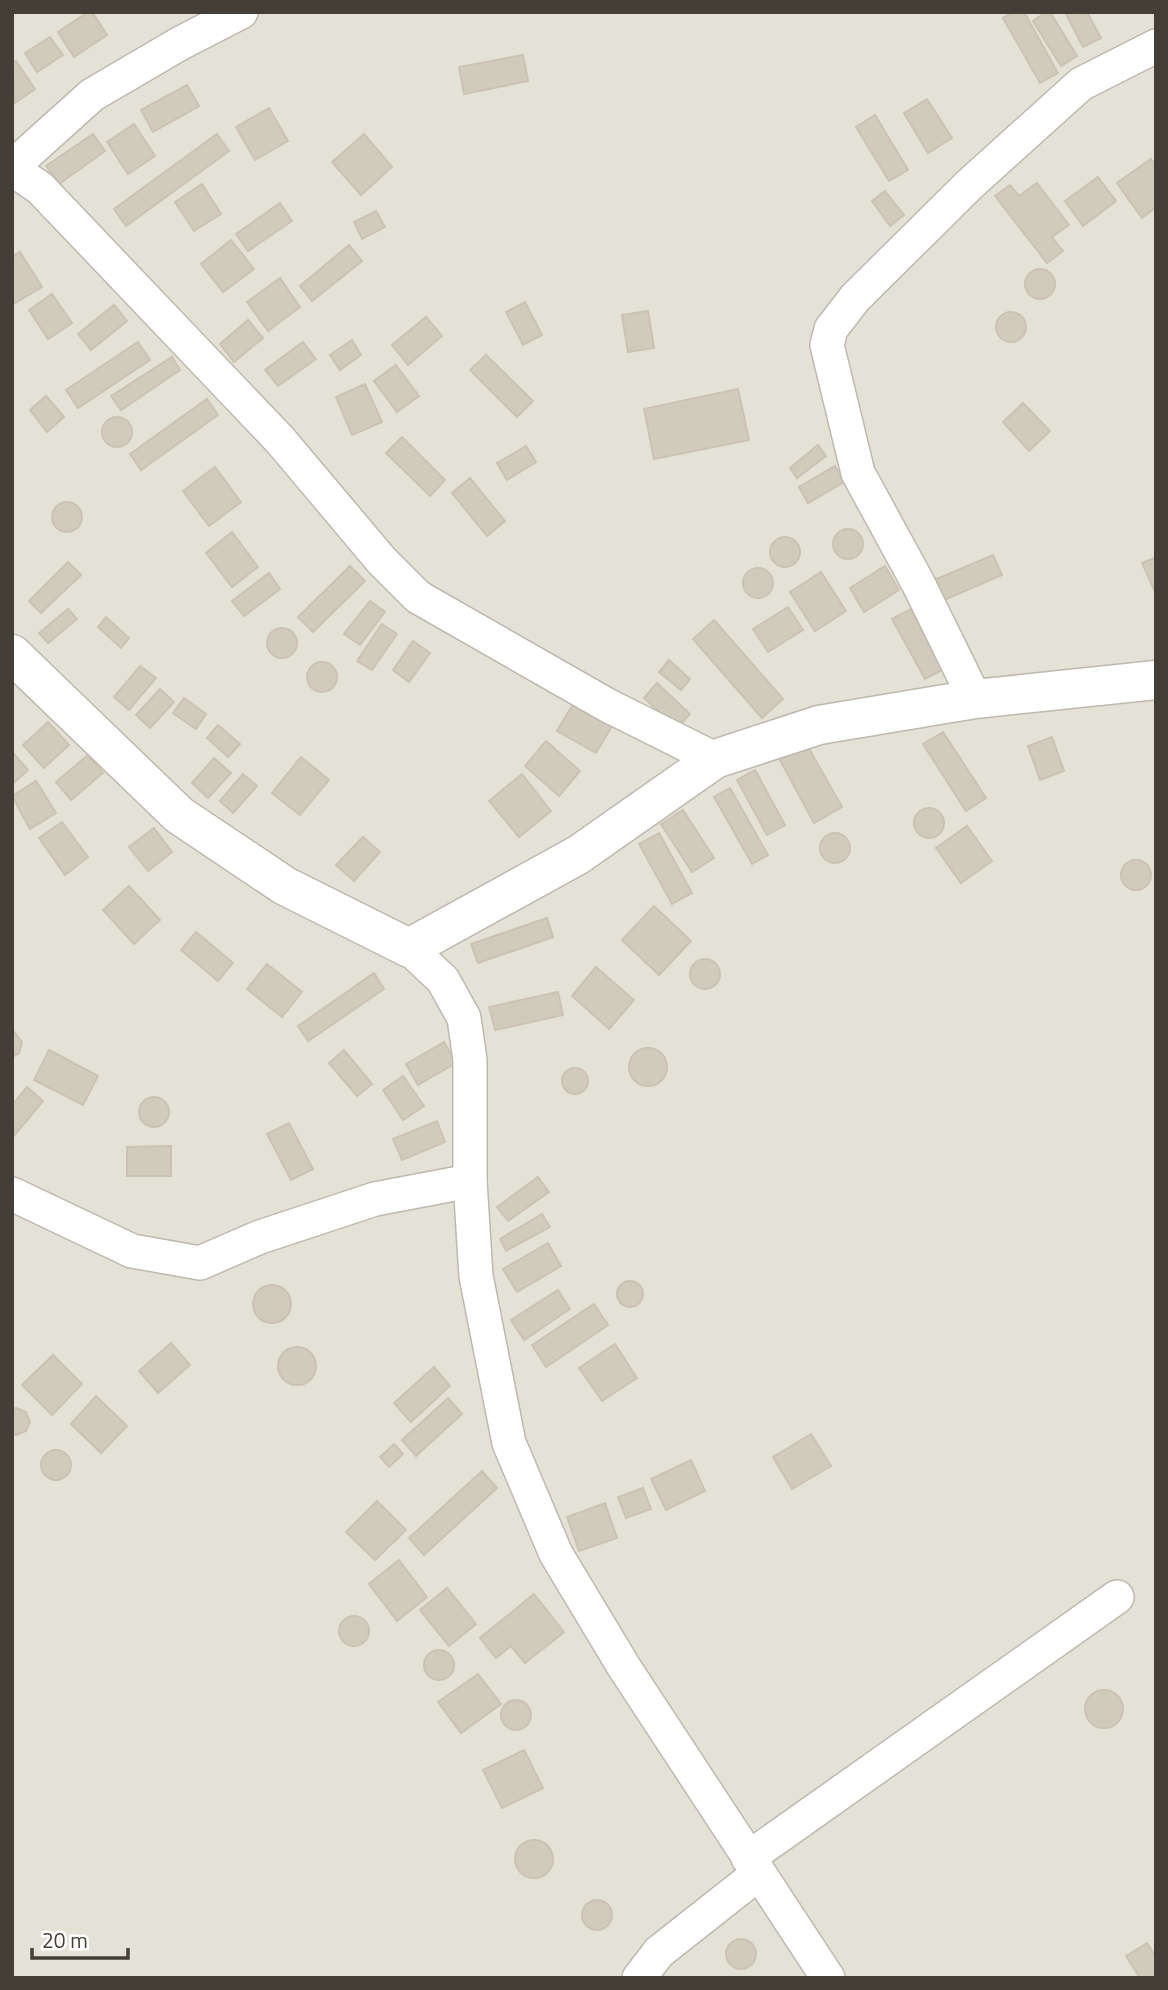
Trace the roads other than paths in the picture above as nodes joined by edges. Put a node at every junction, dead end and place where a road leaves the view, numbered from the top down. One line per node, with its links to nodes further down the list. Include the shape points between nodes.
1 (241, 12): 3 (street, via 92,95)
2 (1156, 46): 6 (street, via 1081,84 969,185 855,298 831,329 827,345 858,473)
3 (12, 168): 7 (street, via 40,188 281,440 418,597 607,705)
4 (12, 654): 8 (street, via 179,815 285,886)
5 (1156, 680): 6 (street)
6 (975, 699): 7 (street, via 818,725)
7 (715, 759): 8 (street, via 578,855)
8 (409, 948): 9 (street, via 443,980 464,1018 470,1060)
9 (470, 1181): 10 (street, via 375,1199 260,1237 200,1263 132,1251); 12 (street, via 476,1276 509,1443 556,1554)
10 (12, 1194)
11 (1117, 1597): 12 (street)
12 (753, 1866): 13 (street, via 659,1952); 14 (street)
13 (639, 1978)
14 (828, 1978)

